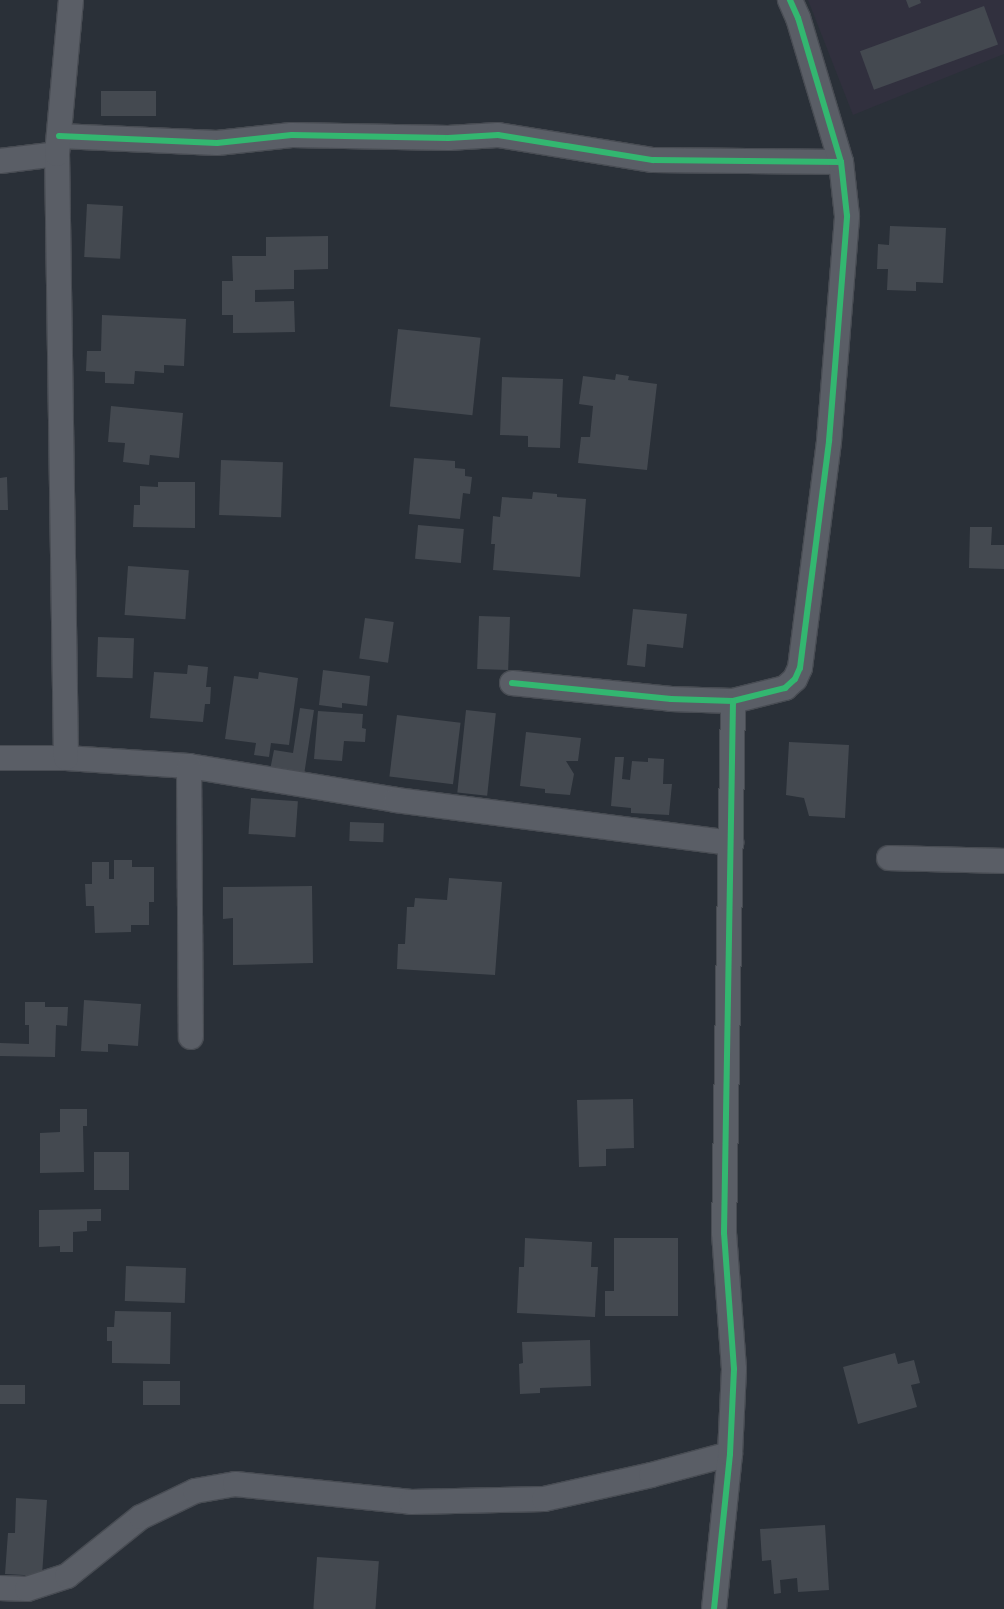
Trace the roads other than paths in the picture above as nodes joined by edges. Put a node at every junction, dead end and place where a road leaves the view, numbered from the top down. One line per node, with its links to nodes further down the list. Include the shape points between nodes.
1 (71, 0): 3 (street)
2 (790, 0): 5 (street)
3 (58, 145): 4 (street); 5 (street, via 217,144 292,135 448,138 498,135 653,160); 9 (street)
4 (0, 161)
5 (841, 162): 7 (street, via 848,216 844,270 829,441 800,668 795,679 785,688)
6 (512, 683): 7 (street)
7 (734, 702): 11 (street)
8 (0, 758): 9 (street)
9 (66, 758): 10 (street)
10 (189, 766): 11 (street, via 396,800); 14 (street)
11 (731, 843): 15 (street, via 724,1233 734,1369)
12 (889, 858): 13 (street)
13 (1004, 861)
14 (191, 1037)
15 (730, 1454): 16 (street, via 544,1499 411,1502 235,1484 196,1491 141,1517 67,1576 27,1589); 17 (street)
16 (0, 1588)
17 (714, 1609)

